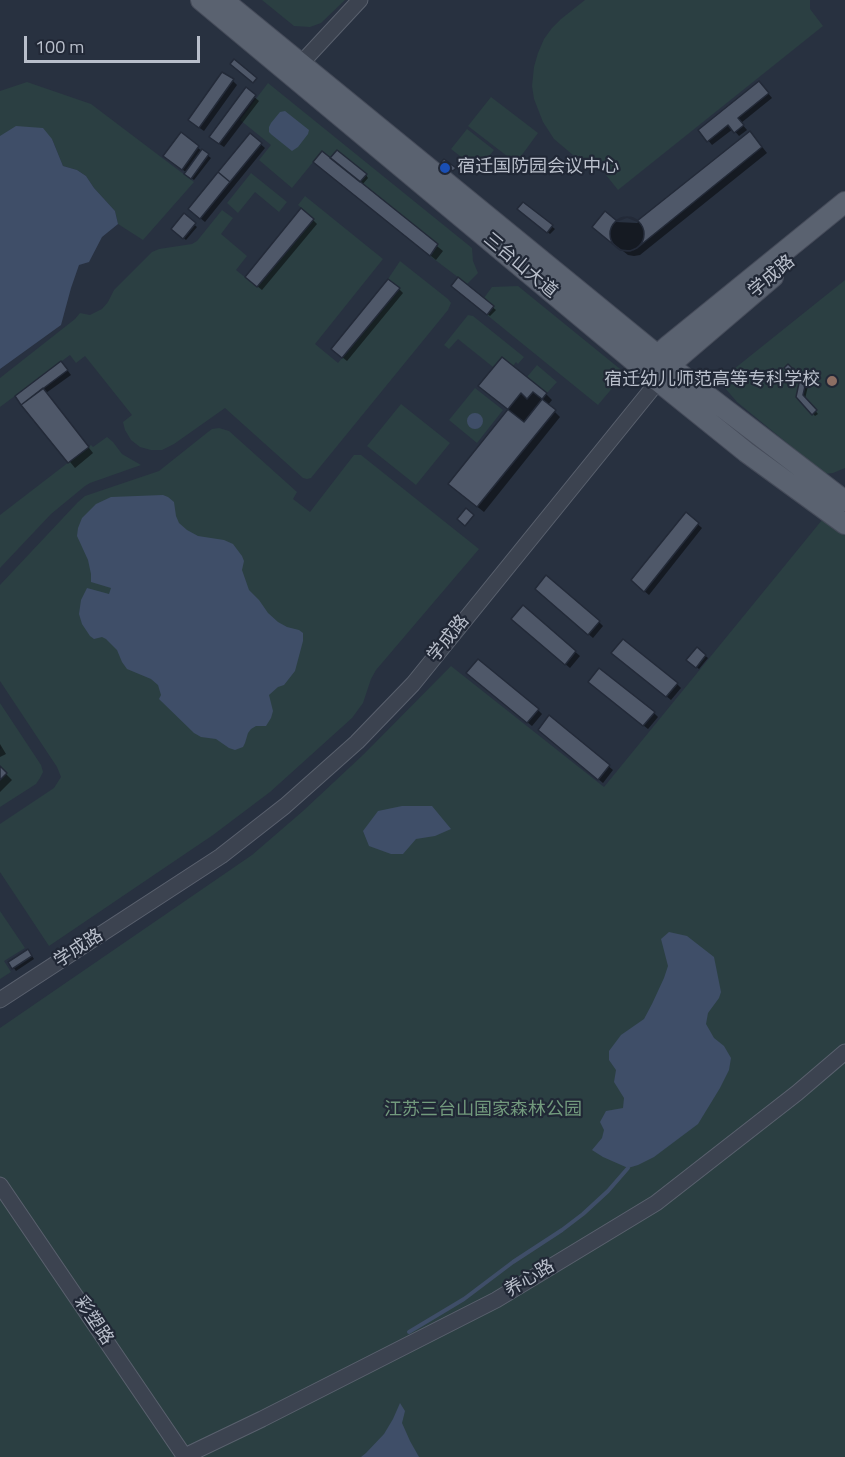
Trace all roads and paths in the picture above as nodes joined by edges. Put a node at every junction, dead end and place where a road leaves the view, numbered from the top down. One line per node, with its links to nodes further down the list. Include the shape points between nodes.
1 (201, 0): 4 (main road, 三台山大道)
2 (223, 0): 4 (main road, 三台山大道)
3 (360, 0): 4 (street)
4 (295, 70): 7 (main road, 三台山大道)
5 (845, 202): 7 (main road, 学成路)
6 (845, 217): 7 (main road, 学成路)
7 (658, 368): 8 (main road, 三台山大道, via 718,403); 9 (main road, 三台山大道, via 746,452); 10 (street, 学成路, via 413,684 357,742 221,856)
8 (845, 501)
9 (845, 524)
10 (0, 1000)
11 (845, 1052): 13 (street, 养心路, via 656,1203 496,1300)
12 (0, 1185): 13 (street, 彩塑路)
13 (184, 1457)

